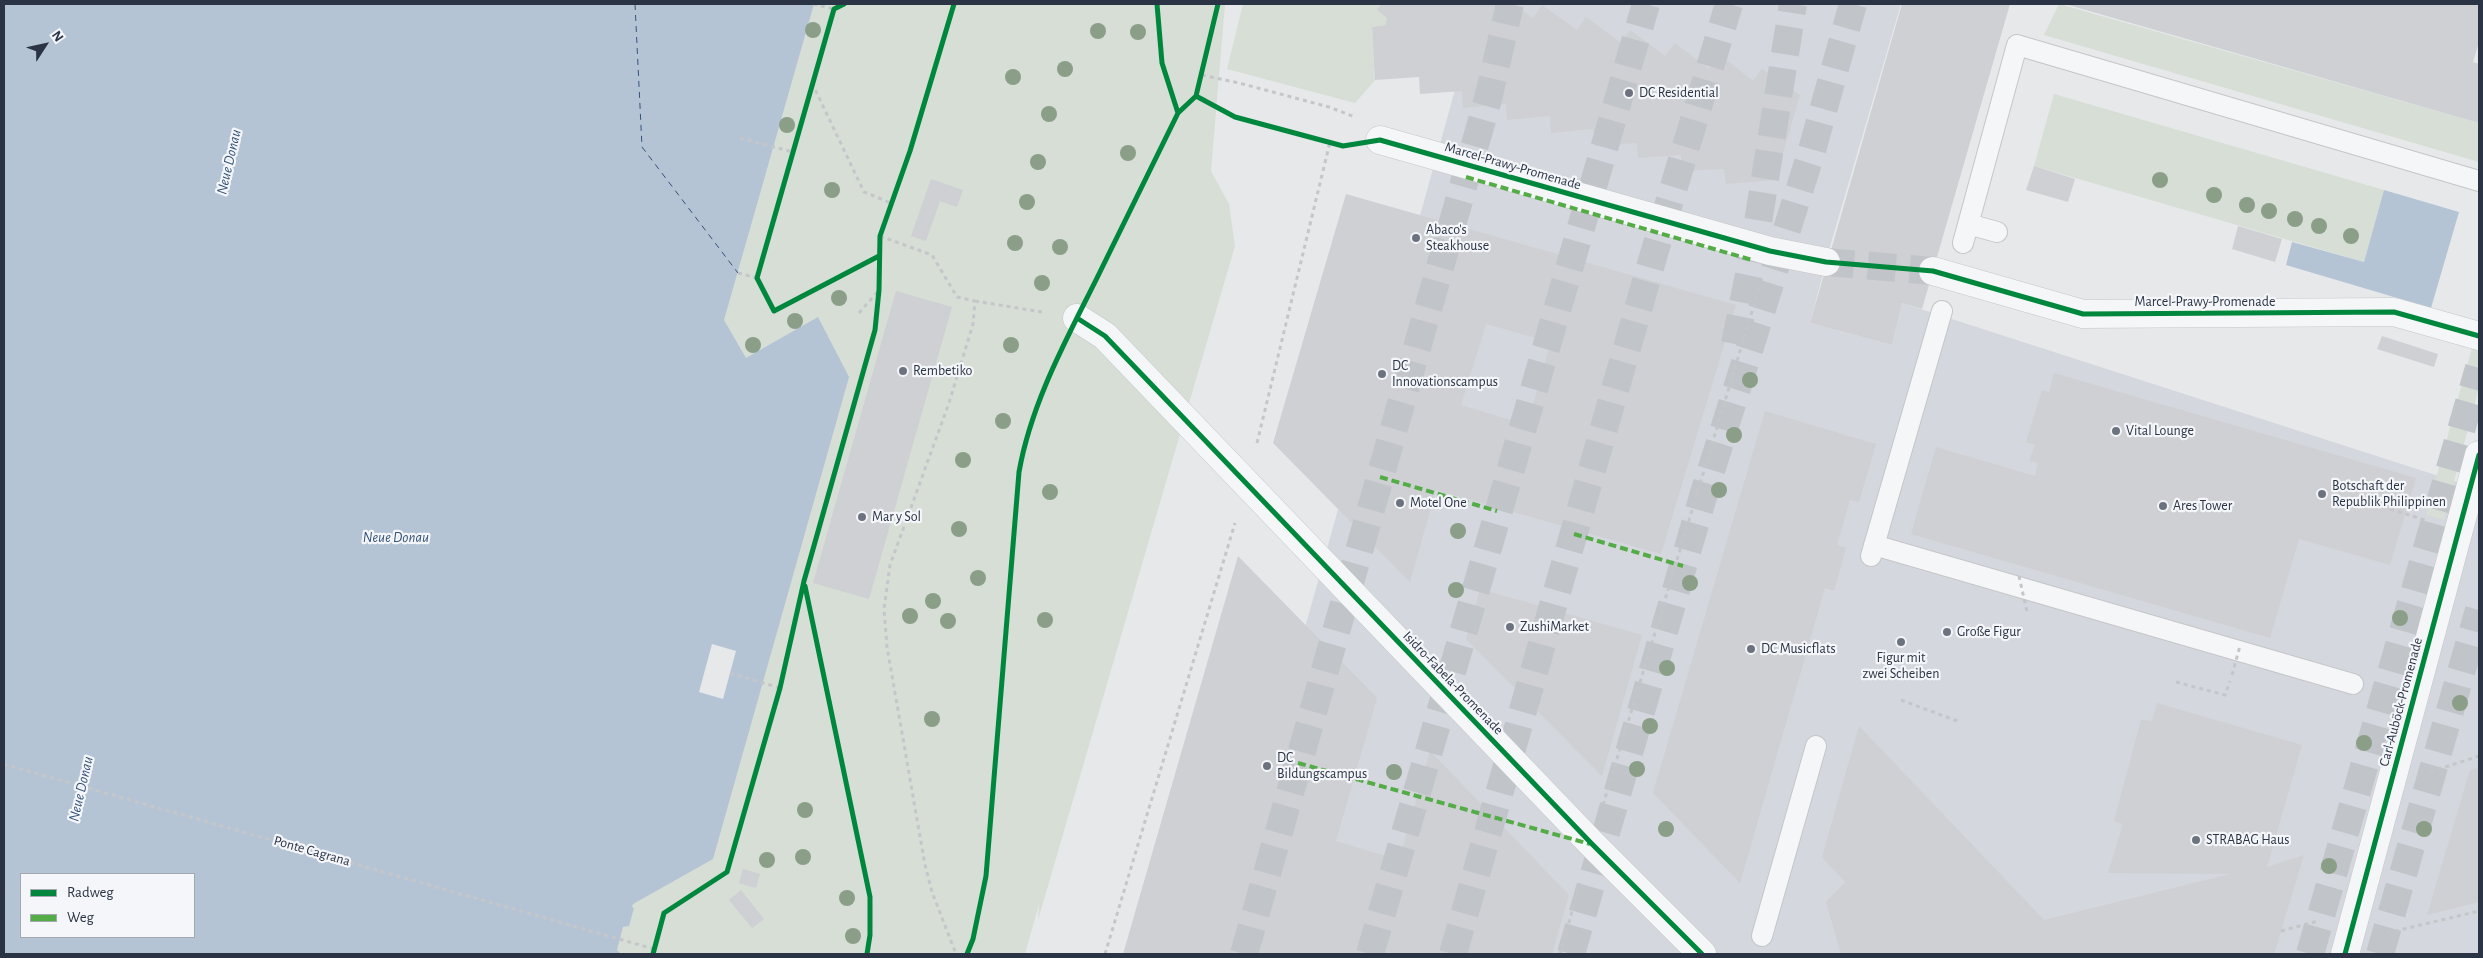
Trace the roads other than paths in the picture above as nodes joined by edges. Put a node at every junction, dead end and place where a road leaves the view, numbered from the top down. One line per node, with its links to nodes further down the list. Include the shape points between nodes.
1 (1380, 140): 4 (street, Marcel-Prawy-Promenade, via 1770,250)
2 (2479, 181): 3 (lane, via 2015,40 1965,234)
3 (1996, 232)
4 (1826, 262)
5 (1933, 272): 8 (street, Marcel-Prawy-Promenade, via 2083,314 2394,312)
6 (1942, 311): 10 (lane, via 1872,551)
7 (1077, 318): 14 (street, Isidro-Fabela-Promenade, via 1106,336 1591,843)
8 (2479, 336)
9 (2479, 455): 13 (street, Carl-Auböck-Promenade)
10 (2353, 684)
11 (1816, 746): 12 (lane)
12 (1762, 936)
13 (2347, 948)
14 (1702, 954)

